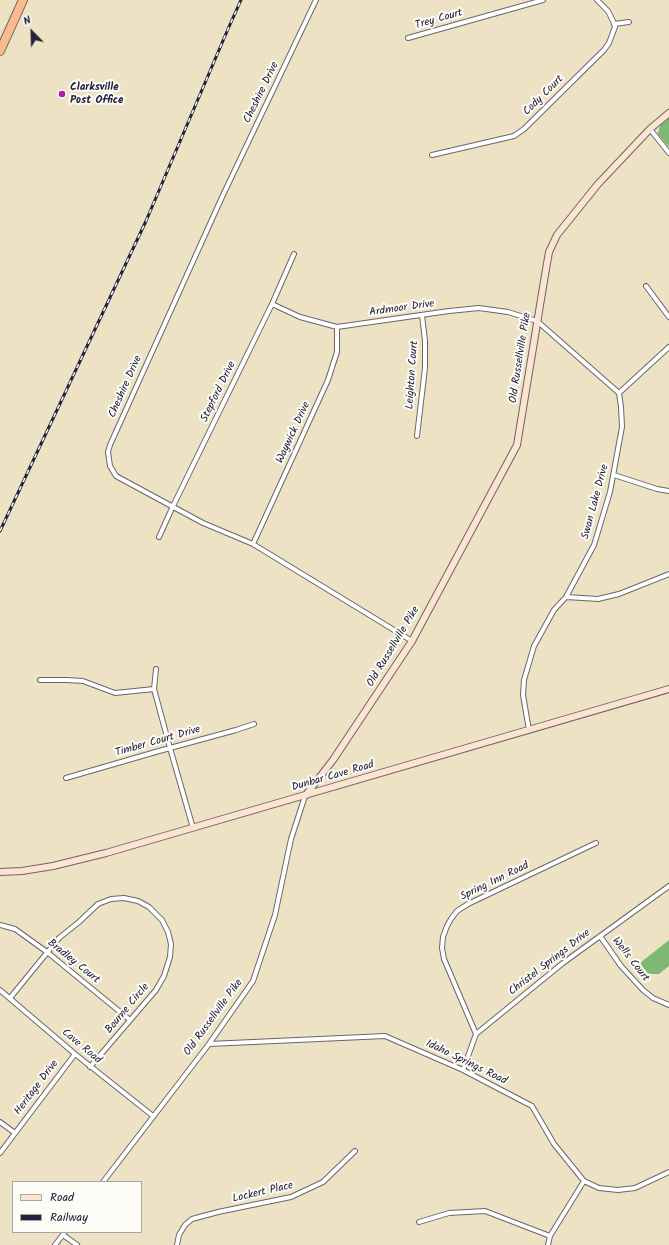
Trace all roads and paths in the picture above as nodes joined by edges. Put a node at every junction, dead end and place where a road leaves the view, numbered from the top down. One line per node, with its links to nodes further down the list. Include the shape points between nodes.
1 (23, 0): 8 (highway)
2 (316, 0): 25 (street, Cheshire Drive, via 223,195 108,452 110,466 116,476)
3 (543, 0): 7 (street, Trey Court)
4 (597, 0): 6 (street, via 608,11)
5 (629, 22): 6 (street)
6 (614, 24): 12 (street, Cody Court, via 609,43 604,50 520,133)
7 (408, 38)
8 (0, 51)
9 (669, 112): 10 (street, Old Russellville Pike)
10 (650, 129): 11 (street); 18 (street, Old Russellville Pike, via 598,184 557,235 550,252)
11 (669, 153)
12 (432, 155)
13 (294, 254): 15 (street, Stepford Drive)
14 (646, 286): 17 (street)
15 (272, 304): 19 (street, Ardmoor Drive, via 300,317); 25 (street, Stepford Drive)
16 (422, 315): 18 (street, Ardmoor Drive, via 479,308 508,312); 19 (street, Ardmoor Drive); 22 (street, Leighton Court, via 426,341 425,368)
17 (669, 317)
18 (537, 321): 21 (street); 30 (street, Old Russellville Pike, via 517,445)
19 (337, 327): 27 (street, Waywick Drive, via 337,352 328,380)
20 (669, 347): 21 (street)
21 (618, 393): 23 (street, Swan Lake Drive, via 622,426)
22 (417, 436)
23 (614, 475): 24 (street); 29 (street, Swan Lake Drive, via 594,545)
24 (669, 491)
25 (173, 506): 26 (street, Stepford Drive); 27 (street, Cheshire Drive, via 203,523)
26 (159, 538)
27 (253, 544): 30 (street, Cheshire Drive)
28 (669, 574): 29 (street, via 619,594 598,599)
29 (566, 597): 36 (street, Swan Lake Drive, via 554,610 534,646 524,680 523,695)
30 (412, 641): 39 (street, Old Russellville Pike, via 333,760)
31 (156, 669): 33 (street)
32 (40, 680): 33 (street, via 83,681 115,693)
33 (154, 689): 37 (street)
34 (669, 689): 36 (street, Dunbar Cave Road)
35 (254, 724): 37 (street, Timber Court Drive)
36 (529, 730): 39 (street, Dunbar Cave Road)
37 (170, 748): 38 (street, Timber Court Drive); 40 (street)
38 (66, 778)
39 (305, 796): 40 (street, Dunbar Cave Road); 52 (street, Old Russellville Pike, via 292,833 276,915 253,981)
40 (193, 828): 42 (street, Dunbar Cave Road, via 53,866)
41 (596, 843): 51 (street, Spring Inn Road, via 468,904 451,919 443,937 444,959)
42 (0, 872)
43 (669, 886): 45 (street, Christel Springs Drive)
44 (0, 925): 46 (street, Bradley Court, via 15,929)
45 (600, 936): 49 (street, Wells Court, via 621,966 643,990); 51 (street, Christel Springs Drive)
46 (47, 952): 48 (street, Bourne Circle); 50 (street, Bradley Court); 50 (street, Bourne Circle, via 98,904 124,898 150,907 162,920 168,932 171,944 170,957 156,990)
47 (0, 990): 48 (street, Cave Road)
48 (10, 998): 53 (street, Cave Road)
49 (669, 1005)
50 (130, 1020): 54 (street, Bourne Circle)
51 (476, 1034): 55 (street, Christel Springs Drive)
52 (209, 1044): 55 (street, Idaho Springs Road, via 385,1036); 56 (street, Old Russellville Pike)
53 (75, 1054): 54 (street, Cave Road); 58 (street, Heritage Drive)
54 (90, 1067): 56 (street, Cave Road)
55 (462, 1070): 63 (street, Idaho Springs Road, via 532,1106 554,1144)
56 (153, 1116): 62 (street, Old Russellville Pike)
57 (0, 1122): 58 (street)
58 (15, 1133): 60 (street, Heritage Drive)
59 (355, 1151): 69 (street, Lockert Place, via 323,1182 297,1195 192,1219 179,1235)
60 (0, 1153)
61 (669, 1172): 63 (street, Idaho Springs Road, via 635,1188 618,1190 600,1188)
62 (104, 1181)
63 (584, 1181): 66 (street)
64 (419, 1222): 66 (street, via 449,1213 485,1211)
65 (64, 1234): 67 (street); 68 (street)
66 (550, 1236): 70 (street)
67 (55, 1245)
68 (77, 1245)
69 (177, 1245)
70 (548, 1245)

